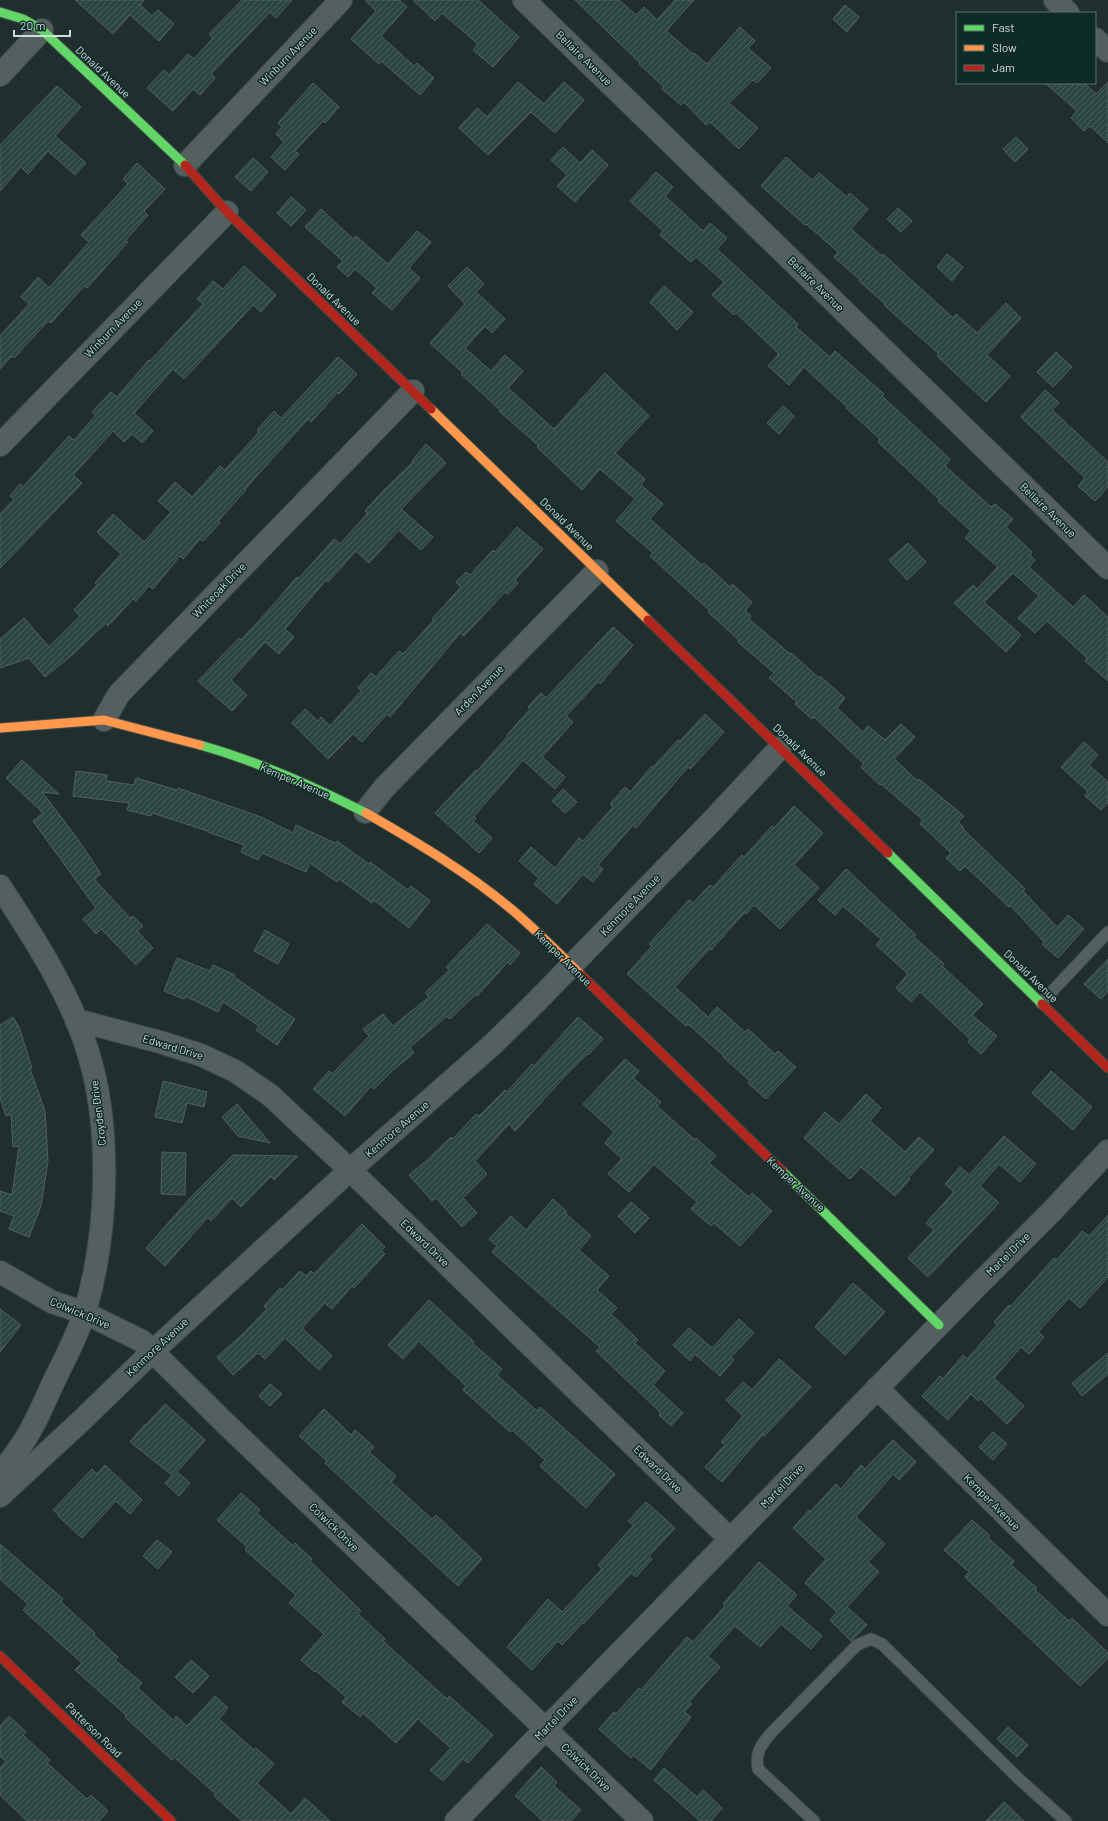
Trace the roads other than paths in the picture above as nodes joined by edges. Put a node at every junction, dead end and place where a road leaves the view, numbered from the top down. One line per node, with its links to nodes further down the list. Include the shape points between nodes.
1 (342, 0): 10 (street, Winburn Avenue)
2 (524, 0): 14 (street, Bellaire Avenue)
3 (1055, 0): 5 (street)
4 (0, 12): 6 (street, Donald Avenue, via 24,19)
5 (1067, 12)
6 (42, 30): 9 (street); 10 (street, Donald Avenue)
7 (1096, 40): 8 (street)
8 (1108, 51)
9 (0, 75)
10 (184, 165): 11 (street, Donald Avenue)
11 (227, 212): 12 (street, Donald Avenue); 13 (street, Winburn Avenue)
12 (413, 391): 15 (street, Donald Avenue); 16 (street, Whiteoak Drive, via 119,694)
13 (0, 445)
14 (1108, 568)
15 (597, 571): 18 (street, Donald Avenue); 19 (street, Arden Avenue, via 384,788)
16 (104, 720): 17 (street); 19 (street, Kemper Avenue, via 220,751 319,790)
17 (0, 728)
18 (780, 748): 22 (street, Kenmore Avenue); 23 (street, Donald Avenue)
19 (365, 812): 22 (street, Kemper Avenue, via 467,876 517,914)
20 (0, 886): 24 (street, Croyden Drive, via 41,948)
21 (1108, 932): 23 (lane)
22 (571, 965): 27 (street, Kenmore Avenue, via 492,1045); 30 (street, Kemper Avenue)
23 (1041, 1003): 25 (street, Donald Avenue)
24 (76, 1020): 27 (street, Edward Drive, via 201,1055 235,1072 286,1108); 29 (street, Croyden Drive, via 88,1052 98,1092 103,1145 104,1208 93,1281)
25 (1108, 1068)
26 (1108, 1151): 30 (street, Martel Drive)
27 (350, 1170): 31 (street, Kenmore Avenue); 35 (street, Edward Drive)
28 (0, 1272): 29 (street, Colwick Drive, via 52,1302)
29 (85, 1313): 31 (street, Colwick Drive, via 142,1341); 33 (street, via 29,1434)
30 (939, 1325): 32 (street, Martel Drive)
31 (152, 1352): 34 (street, Kenmore Avenue); 38 (street, Colwick Drive)
32 (877, 1388): 35 (street, Martel Drive); 36 (street, Kemper Avenue)
33 (0, 1475)
34 (0, 1496)
35 (730, 1539): 38 (street, Martel Drive)
36 (1108, 1615)
37 (0, 1656): 39 (street, Patterson Road)
38 (546, 1728): 40 (street, Martel Drive); 41 (street, Colwick Drive)
39 (171, 1821)
40 (456, 1821)
41 (642, 1821)
42 (814, 1821): 43 (lane, via 758,1769 756,1757 761,1745 778,1726 857,1645 871,1639 882,1644 1020,1780)
43 (1066, 1821)

